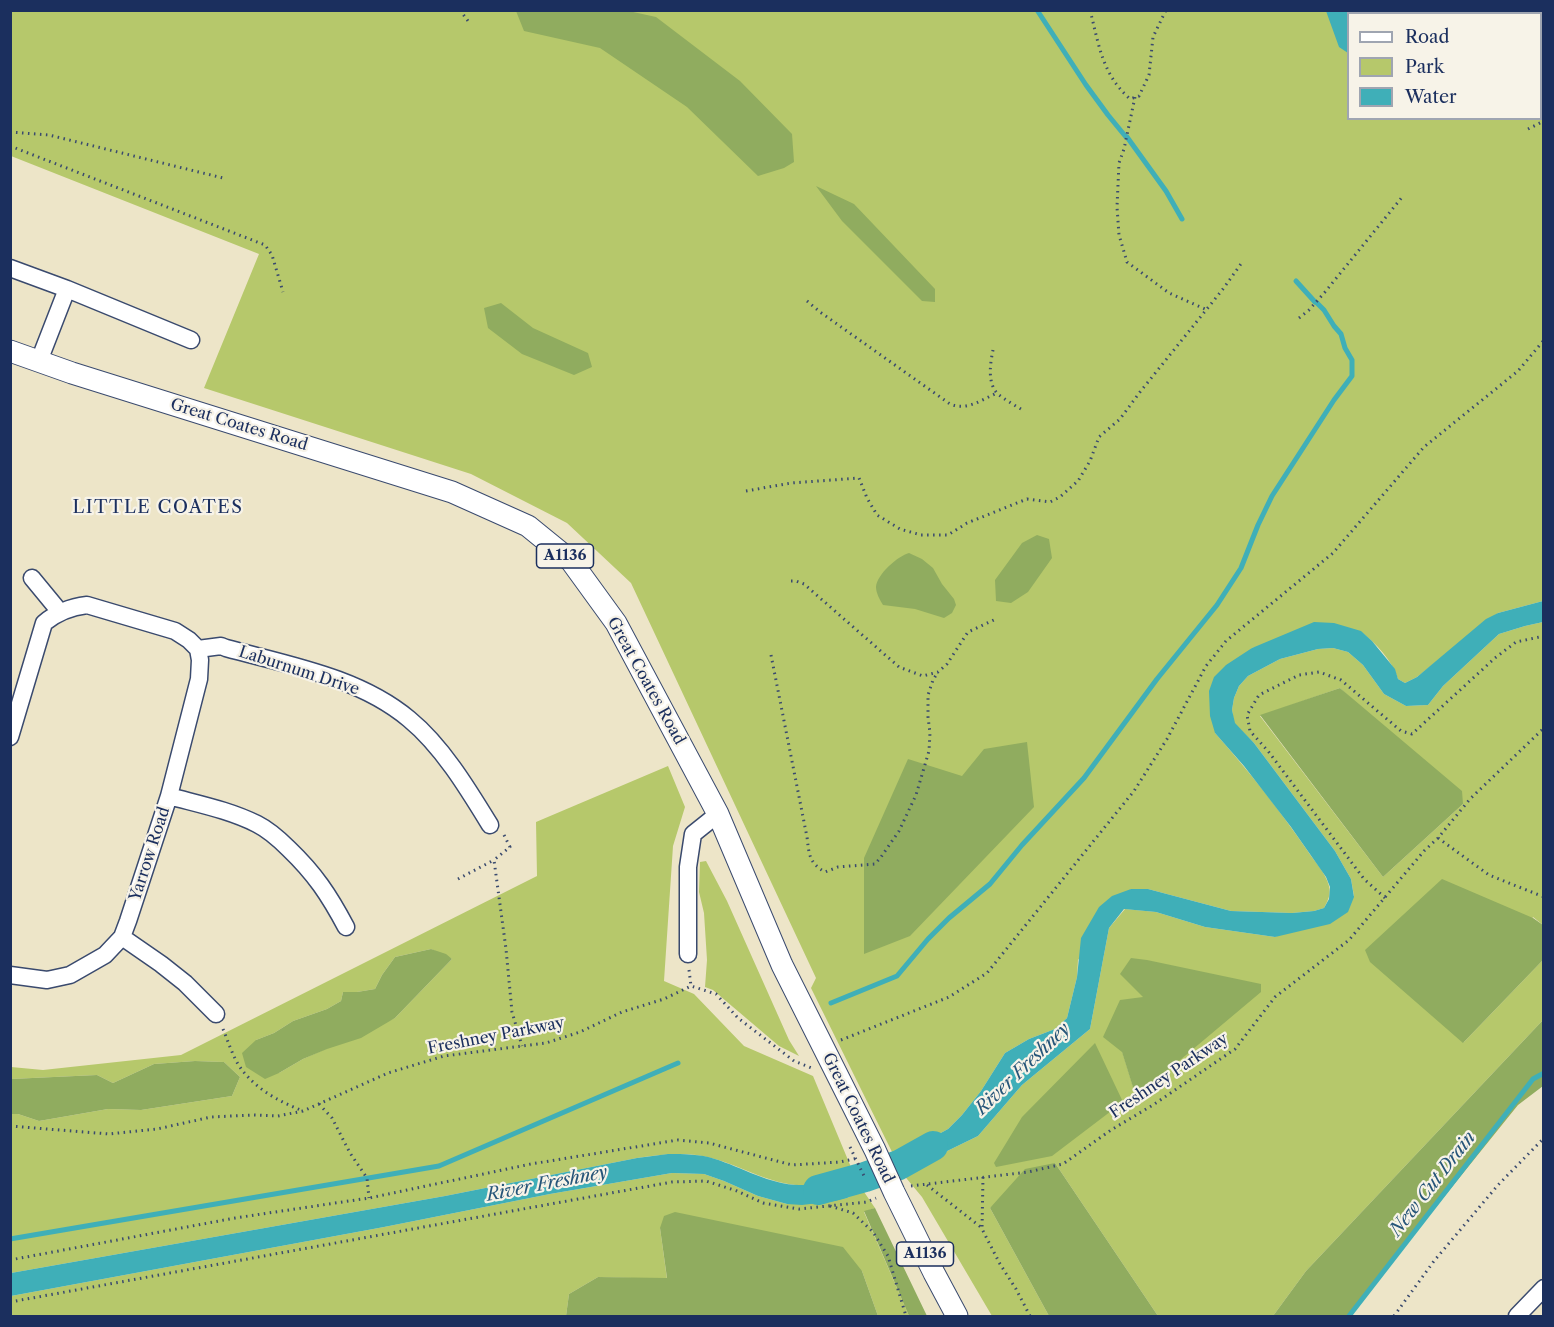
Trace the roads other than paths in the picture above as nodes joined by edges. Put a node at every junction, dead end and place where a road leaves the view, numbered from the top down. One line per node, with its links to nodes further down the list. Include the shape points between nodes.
1 (10, 268): 2 (street)
2 (67, 289): 3 (street); 5 (street)
3 (191, 340)
4 (10, 351): 5 (main road, Great Coates Road / A1136)
5 (39, 361): 11 (main road, Great Coates Road / A1136, via 452,492 528,526 571,561 616,623)
6 (32, 578): 7 (street)
7 (60, 612): 8 (street, via 87,605 175,631); 9 (street, via 44,623)
8 (198, 649): 10 (street, Yarrow Road, via 199,679); 12 (street, Laburnum Drive, via 221,646 329,677 374,695 428,737 460,777)
9 (10, 737)
10 (169, 796): 13 (street, via 231,813 277,837 308,867); 14 (street, Yarrow Road)
11 (718, 814): 15 (street, via 693,834 688,867); 19 (main road, Great Coates Road / A1136, via 782,965)
12 (490, 825)
13 (346, 927)
14 (122, 937): 16 (street, Yarrow Road, via 105,955 70,975 47,980); 17 (street, via 161,964)
15 (688, 954)
16 (10, 975)
17 (216, 1014)
18 (1544, 1287): 20 (street)
19 (957, 1317)
20 (1517, 1317)

